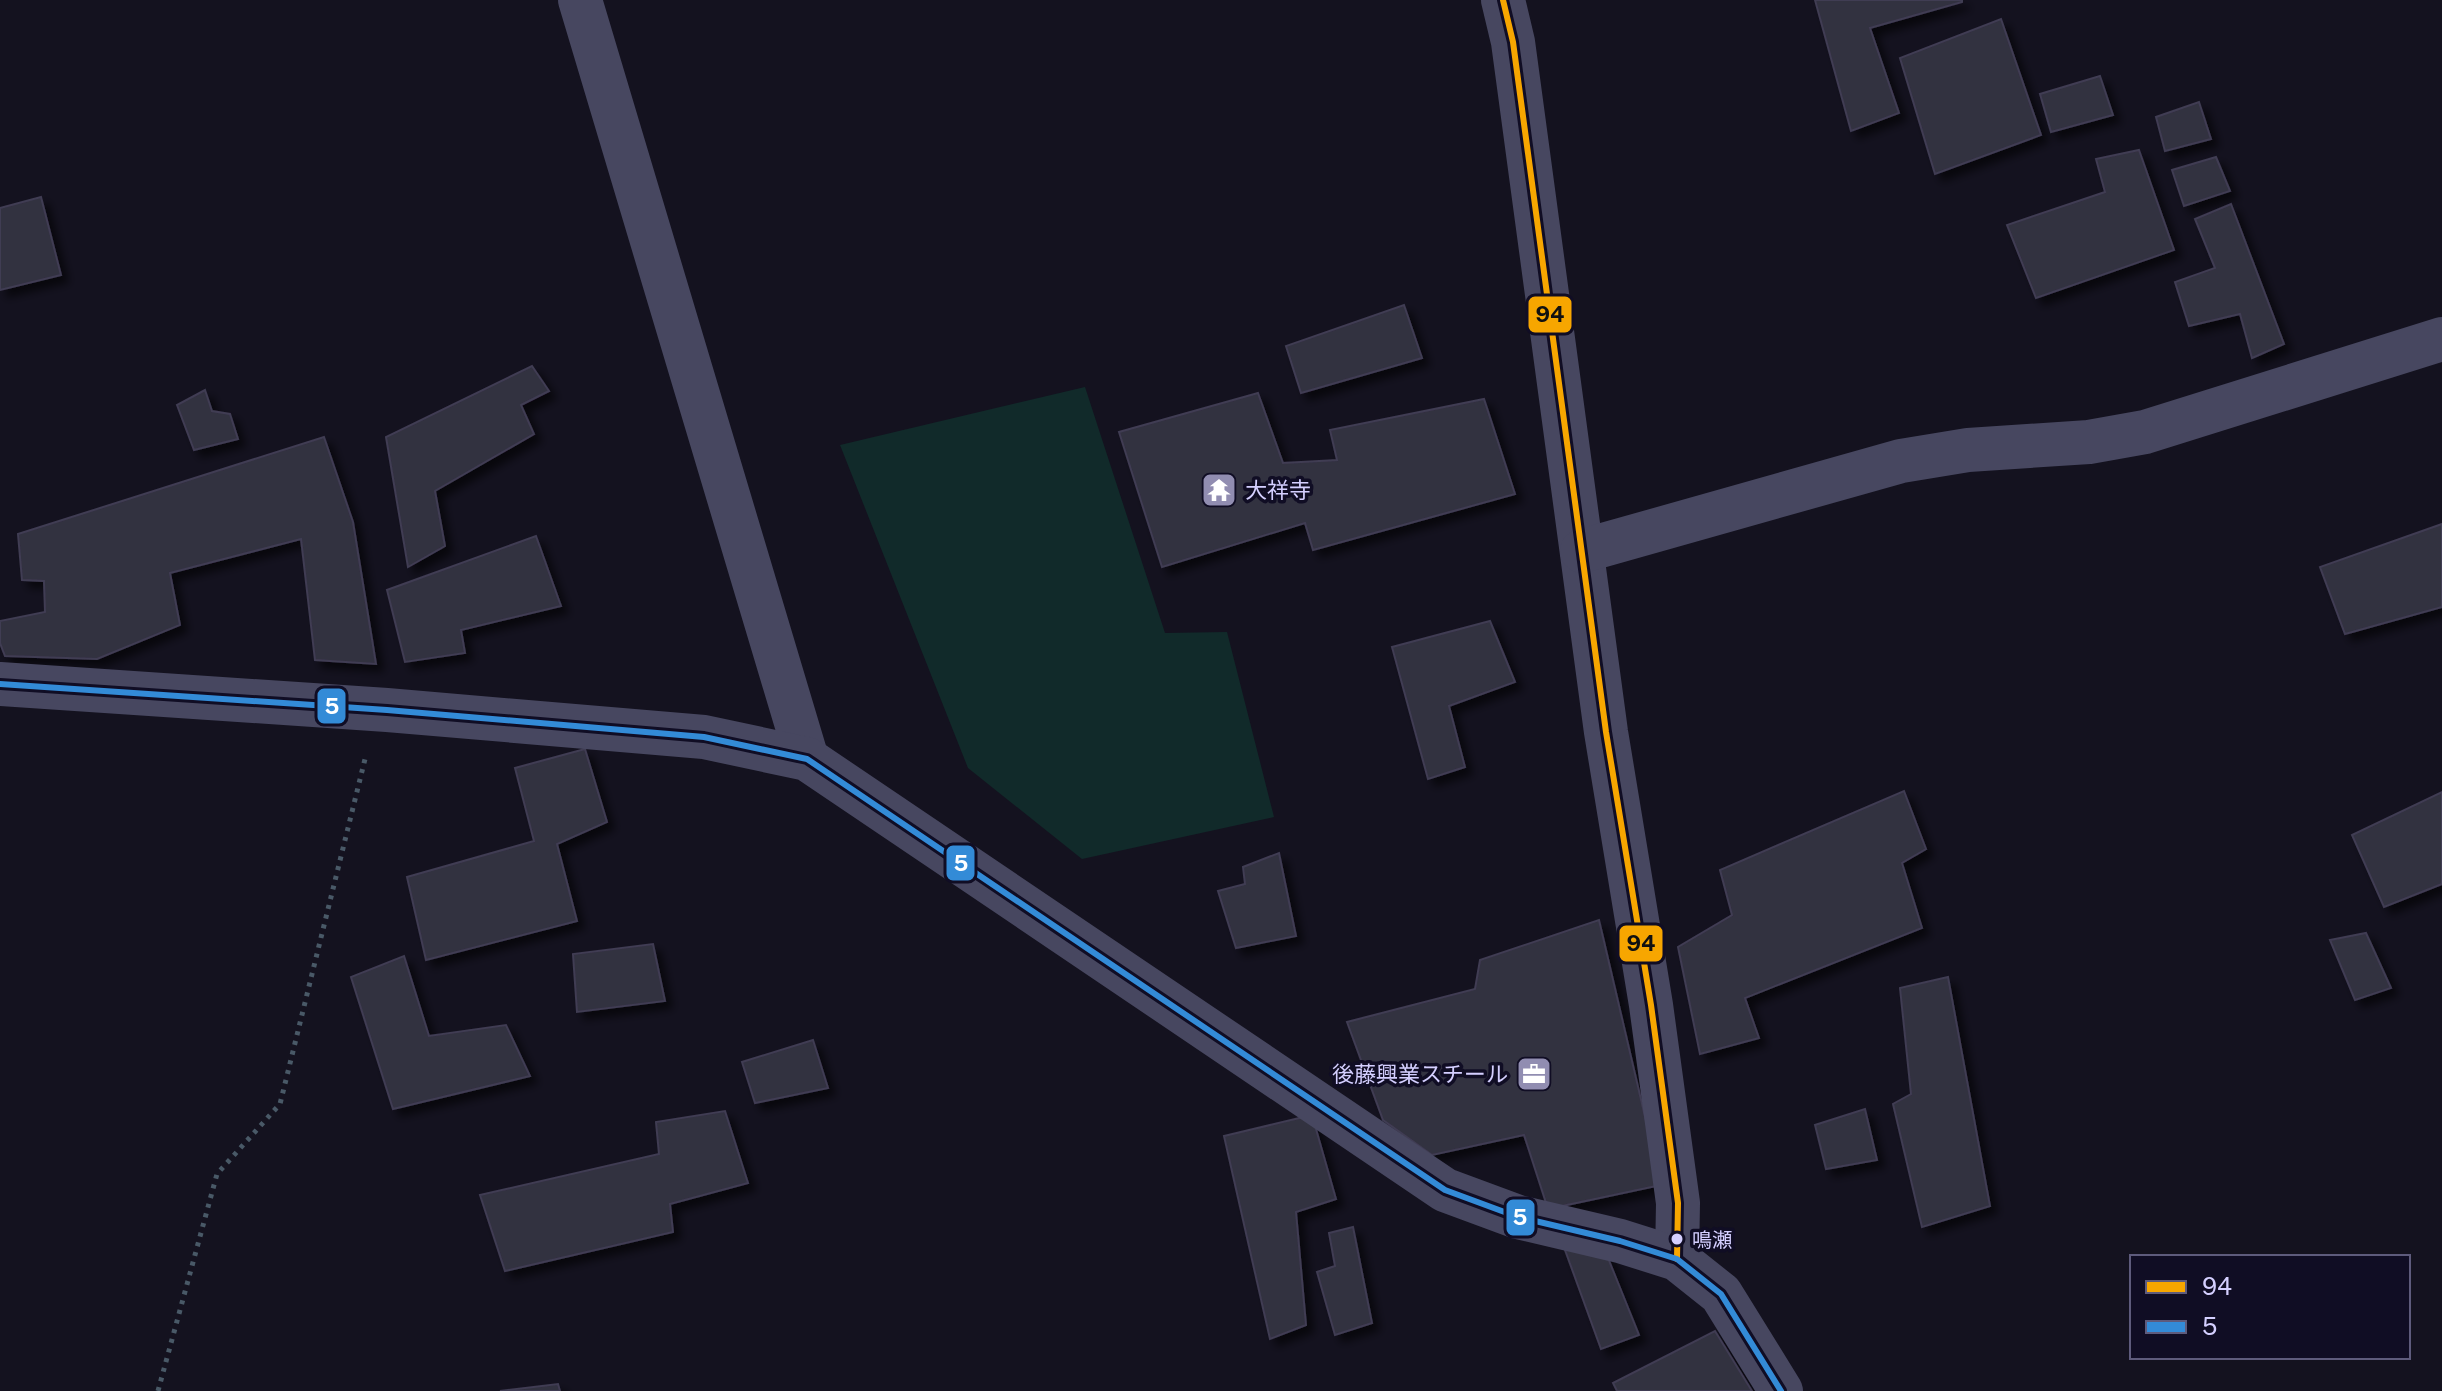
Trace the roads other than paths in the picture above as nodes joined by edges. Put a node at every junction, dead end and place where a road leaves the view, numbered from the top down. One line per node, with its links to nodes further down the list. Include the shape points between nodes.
1 (580, 0): 6 (street)
2 (1503, 0): 4 (street)
3 (2442, 339): 4 (street, via 2145,432 1901,461)
4 (1582, 551): 7 (street, via 1678,1203)
5 (0, 684): 6 (street, via 704,737)
6 (807, 759): 7 (street, via 1445,1190 1518,1217)
7 (1677, 1259): 8 (street, via 1721,1294)
8 (1781, 1391)

